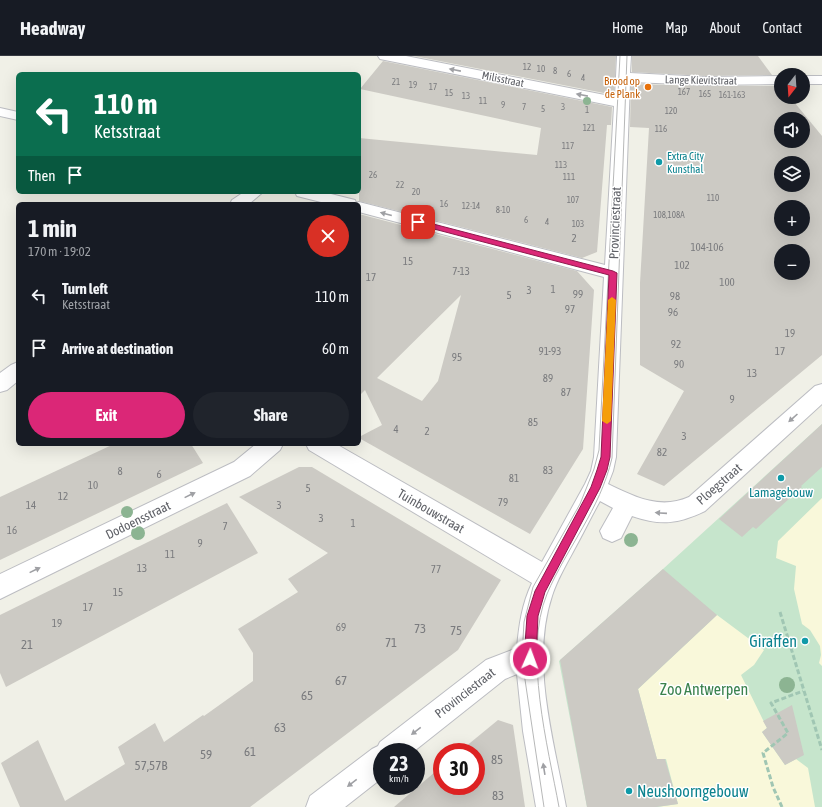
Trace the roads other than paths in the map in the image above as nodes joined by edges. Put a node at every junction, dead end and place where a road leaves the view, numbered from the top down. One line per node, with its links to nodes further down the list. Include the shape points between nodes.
1 (385, 56): 7 (street, Milisstraat, one-way to 1)
2 (624, 56): 3 (street, Provinciestraat)
3 (622, 77): 4 (street, Lange Kievitstraat, via 706,81); 7 (street, Provinciestraat)
4 (774, 80)
5 (810, 80): 6 (street)
6 (822, 80)
7 (621, 103): 15 (street, Provinciestraat)
8 (0, 112): 9 (street)
9 (16, 116)
10 (251, 194): 12 (street)
11 (311, 194): 13 (street)
12 (241, 202)
13 (341, 202)
14 (361, 208): 15 (street, one-way to 14)
15 (613, 273): 21 (street, Provinciestraat, via 605,457)
16 (16, 372): 17 (street)
17 (0, 384)
18 (822, 392): 21 (street, Ploegstraat, one-way to 21, via 698,504 688,509 666,514 643,510)
19 (270, 446): 23 (street, Dodoensstraat, one-way to 19, via 242,469)
20 (320, 446): 22 (street, Tuinbouwstraat)
21 (595, 488): 22 (street, Provinciestraat)
22 (546, 578): 24 (street, Provinciestraat, via 533,616)
23 (0, 587)
24 (530, 659): 25 (street, Provinciestraat, one-way to 25, via 522,659 496,669); 28 (street, one-way to 24, via 533,700)
25 (401, 743)
26 (373, 766): 27 (street, one-way to 27)
27 (321, 807)
28 (551, 807)

